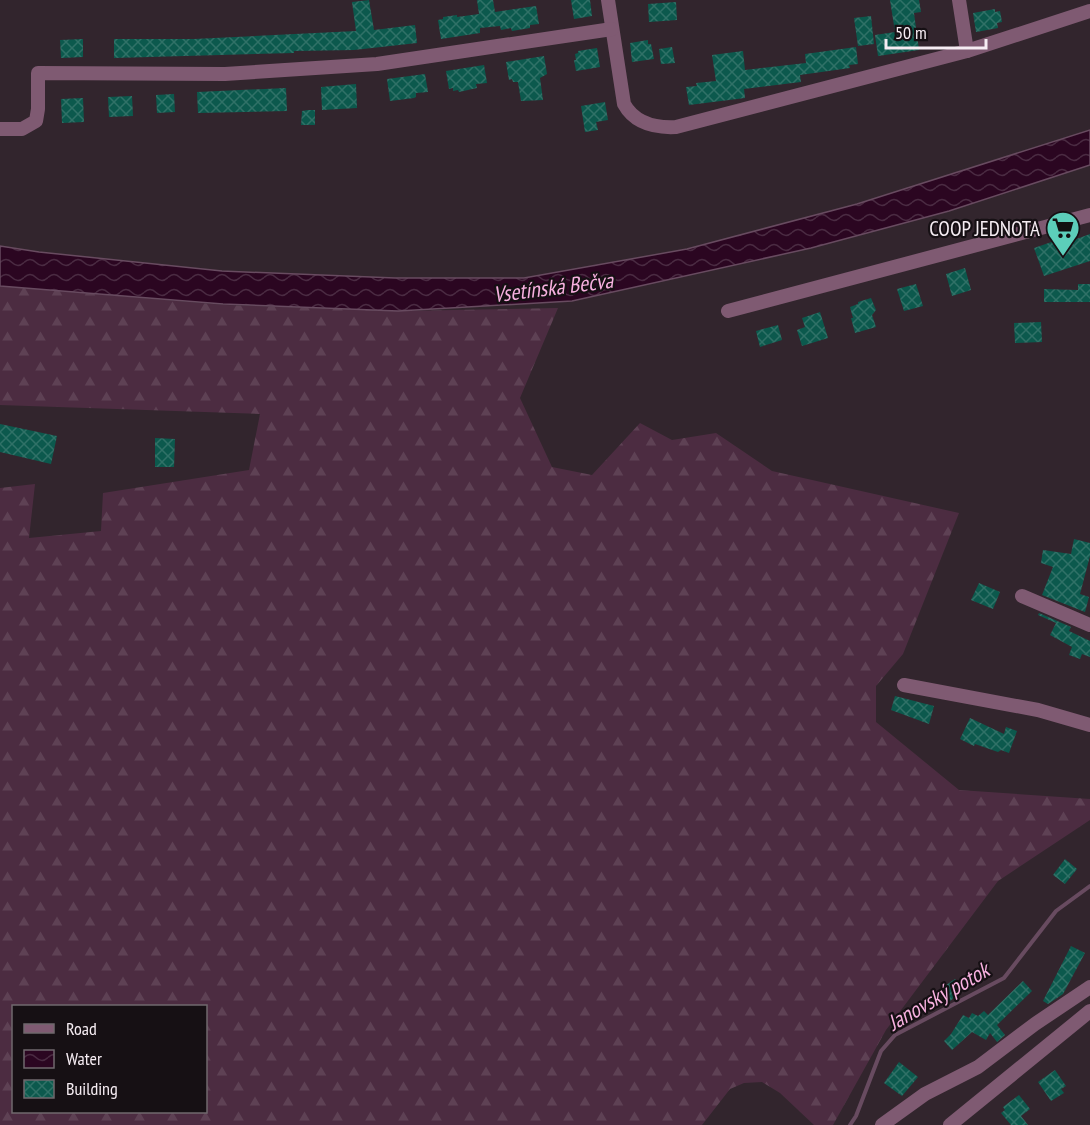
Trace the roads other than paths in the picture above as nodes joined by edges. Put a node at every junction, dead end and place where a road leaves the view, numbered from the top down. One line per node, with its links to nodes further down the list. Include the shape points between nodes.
1 (608, 0): 4 (street)
2 (959, 0): 5 (street)
3 (1090, 11): 5 (street)
4 (612, 29): 5 (street, via 624,105 638,120 665,128); 6 (street, via 377,64 225,74 38,73 36,121 22,129)
5 (967, 51)
6 (0, 129)
7 (1090, 215): 8 (street)
8 (728, 311)
9 (1022, 596): 10 (street)
10 (1090, 625)
11 (904, 685): 12 (street, via 1038,710)
12 (1090, 725)
13 (1090, 987): 15 (street, via 978,1067 925,1094)
14 (1090, 1011): 16 (street)
15 (882, 1125)
16 (950, 1125)

